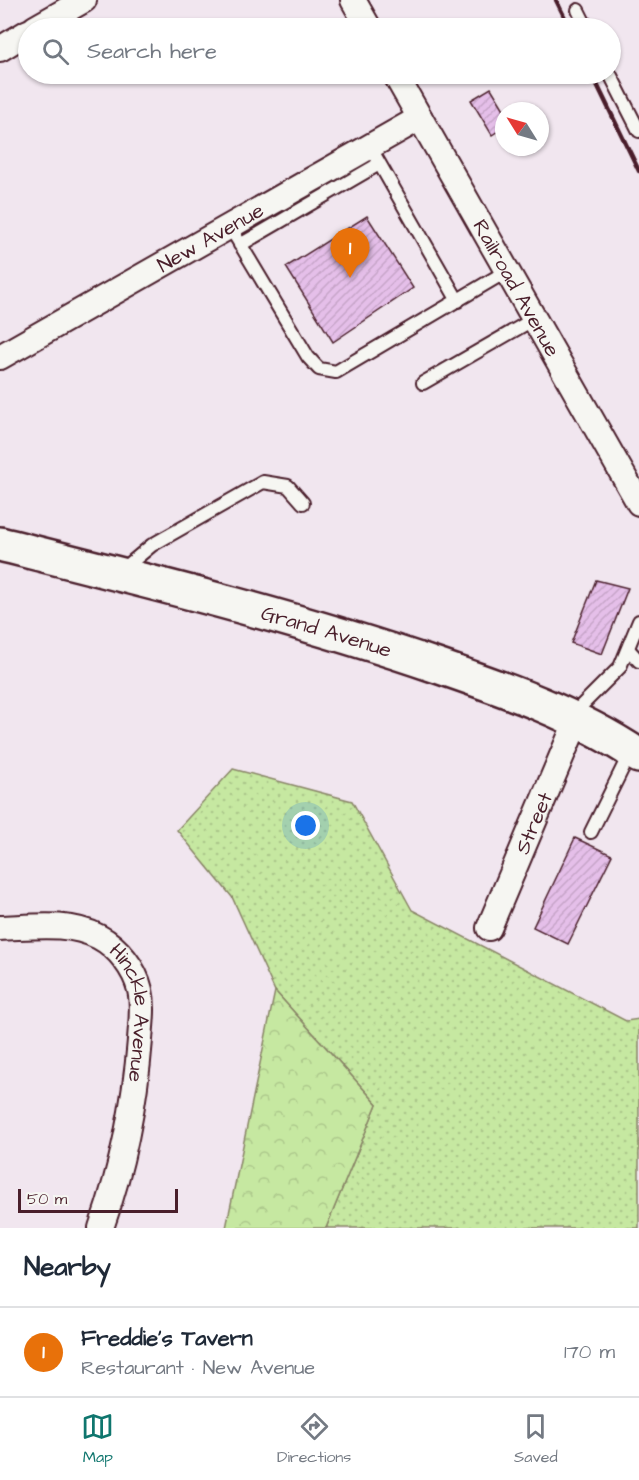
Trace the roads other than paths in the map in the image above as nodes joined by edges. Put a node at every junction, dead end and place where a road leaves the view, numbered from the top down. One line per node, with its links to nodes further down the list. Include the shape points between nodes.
1 (84, 0): 4 (street)
2 (353, 0): 5 (street)
3 (578, 10): 6 (lane)
4 (52, 18)
5 (363, 18)
6 (582, 18)
7 (18, 38): 8 (street)
8 (0, 49)
9 (401, 84): 11 (street, Railroad Avenue)
10 (615, 84): 12 (lane)
11 (420, 118): 13 (street, New Avenue); 15 (street, Railroad Avenue)
12 (639, 131)
13 (375, 155): 14 (street, New Avenue); 16 (lane)
14 (235, 236): 16 (lane, via 320,369 336,372); 18 (street, New Avenue)
15 (507, 271): 16 (lane); 17 (street, Railroad Avenue)
16 (458, 301)
17 (534, 319): 19 (lane); 21 (street, Railroad Avenue)
18 (0, 357)
19 (423, 383)
20 (303, 503): 23 (lane, via 288,486 263,482 152,544)
21 (639, 503)
22 (0, 544): 23 (main road, Grand Avenue)
23 (118, 574): 27 (main road, Grand Avenue, via 288,618 386,649)
24 (639, 621): 25 (lane)
25 (628, 649): 26 (lane); 27 (lane, via 620,667)
26 (639, 661)
27 (573, 718): 28 (main road, Grand Avenue); 31 (street, Street)
28 (635, 753): 29 (lane)
29 (591, 832)
30 (0, 928): 32 (street, Hinckle Avenue, via 59,926 100,937 130,966 140,988 142,1008 134,1093 119,1168)
31 (489, 928)
32 (101, 1228)

